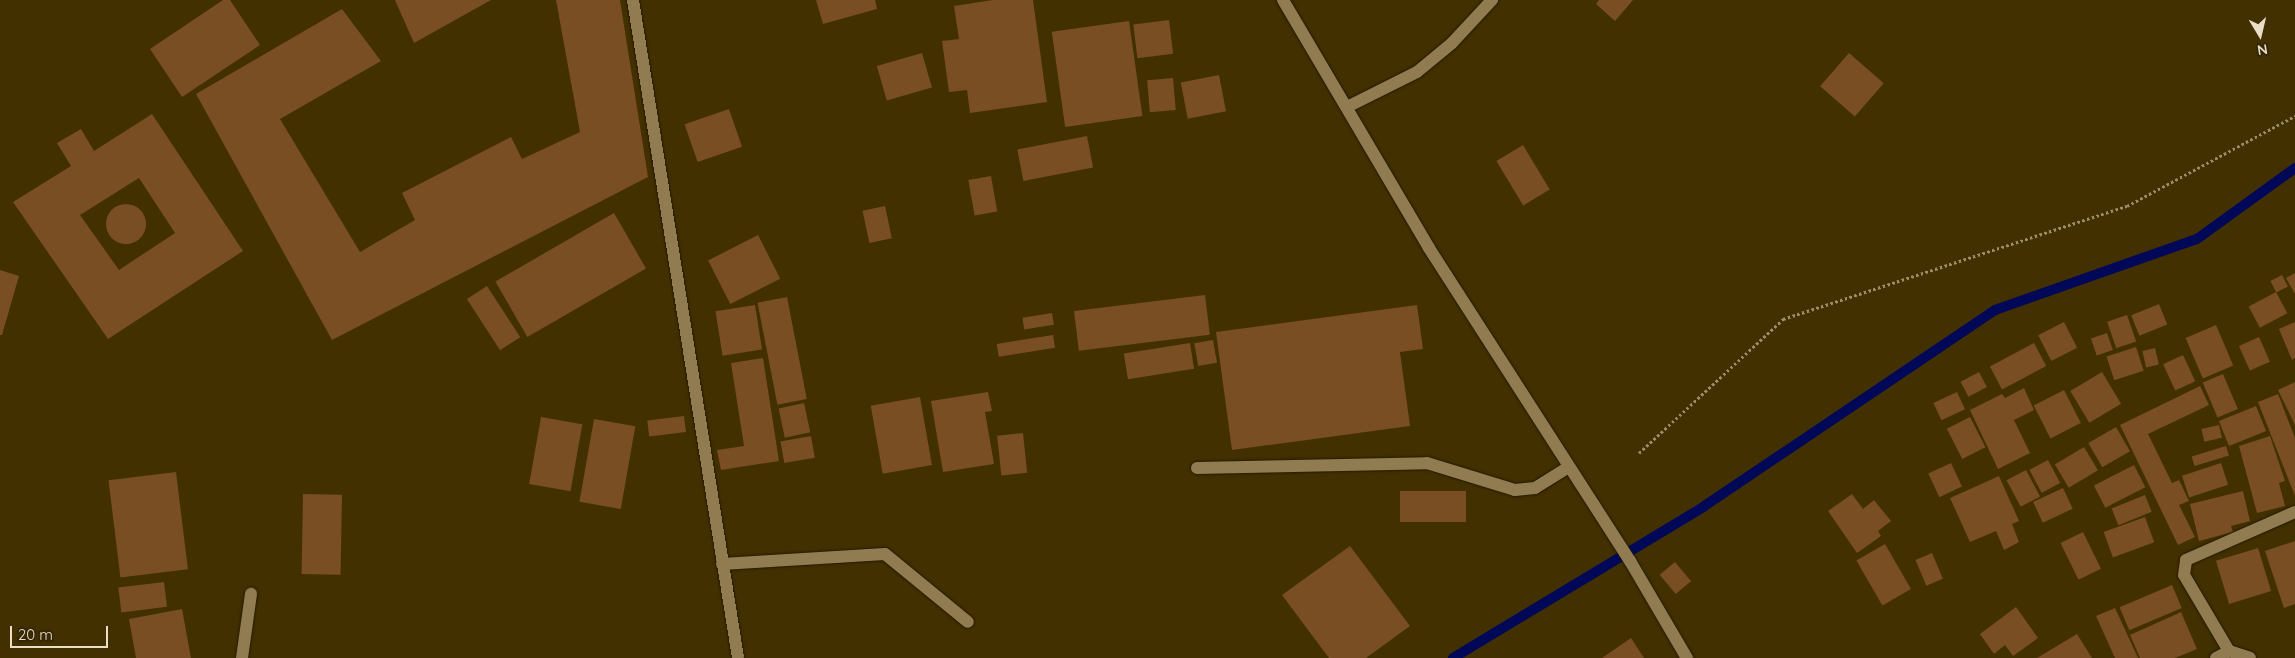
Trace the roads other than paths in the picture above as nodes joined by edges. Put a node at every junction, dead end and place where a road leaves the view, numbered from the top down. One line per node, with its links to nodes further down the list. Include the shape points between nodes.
1 (633, 0): 8 (street)
2 (1283, 0): 4 (street)
3 (1492, 0): 4 (street, via 1452,43 1417,72)
4 (1347, 107): 5 (street, via 1429,248)
5 (1569, 467): 6 (street, via 1535,488 1515,490 1427,463); 14 (street)
6 (1197, 468)
7 (2295, 512): 11 (street, via 2186,560 2184,575)
8 (722, 564): 10 (street, via 885,554); 13 (street)
9 (251, 594): 12 (street)
10 (968, 622)
11 (2229, 651): 15 (street); 16 (street)
12 (242, 658)
13 (738, 658)
14 (1687, 658)
15 (2216, 658)
16 (2250, 658)

